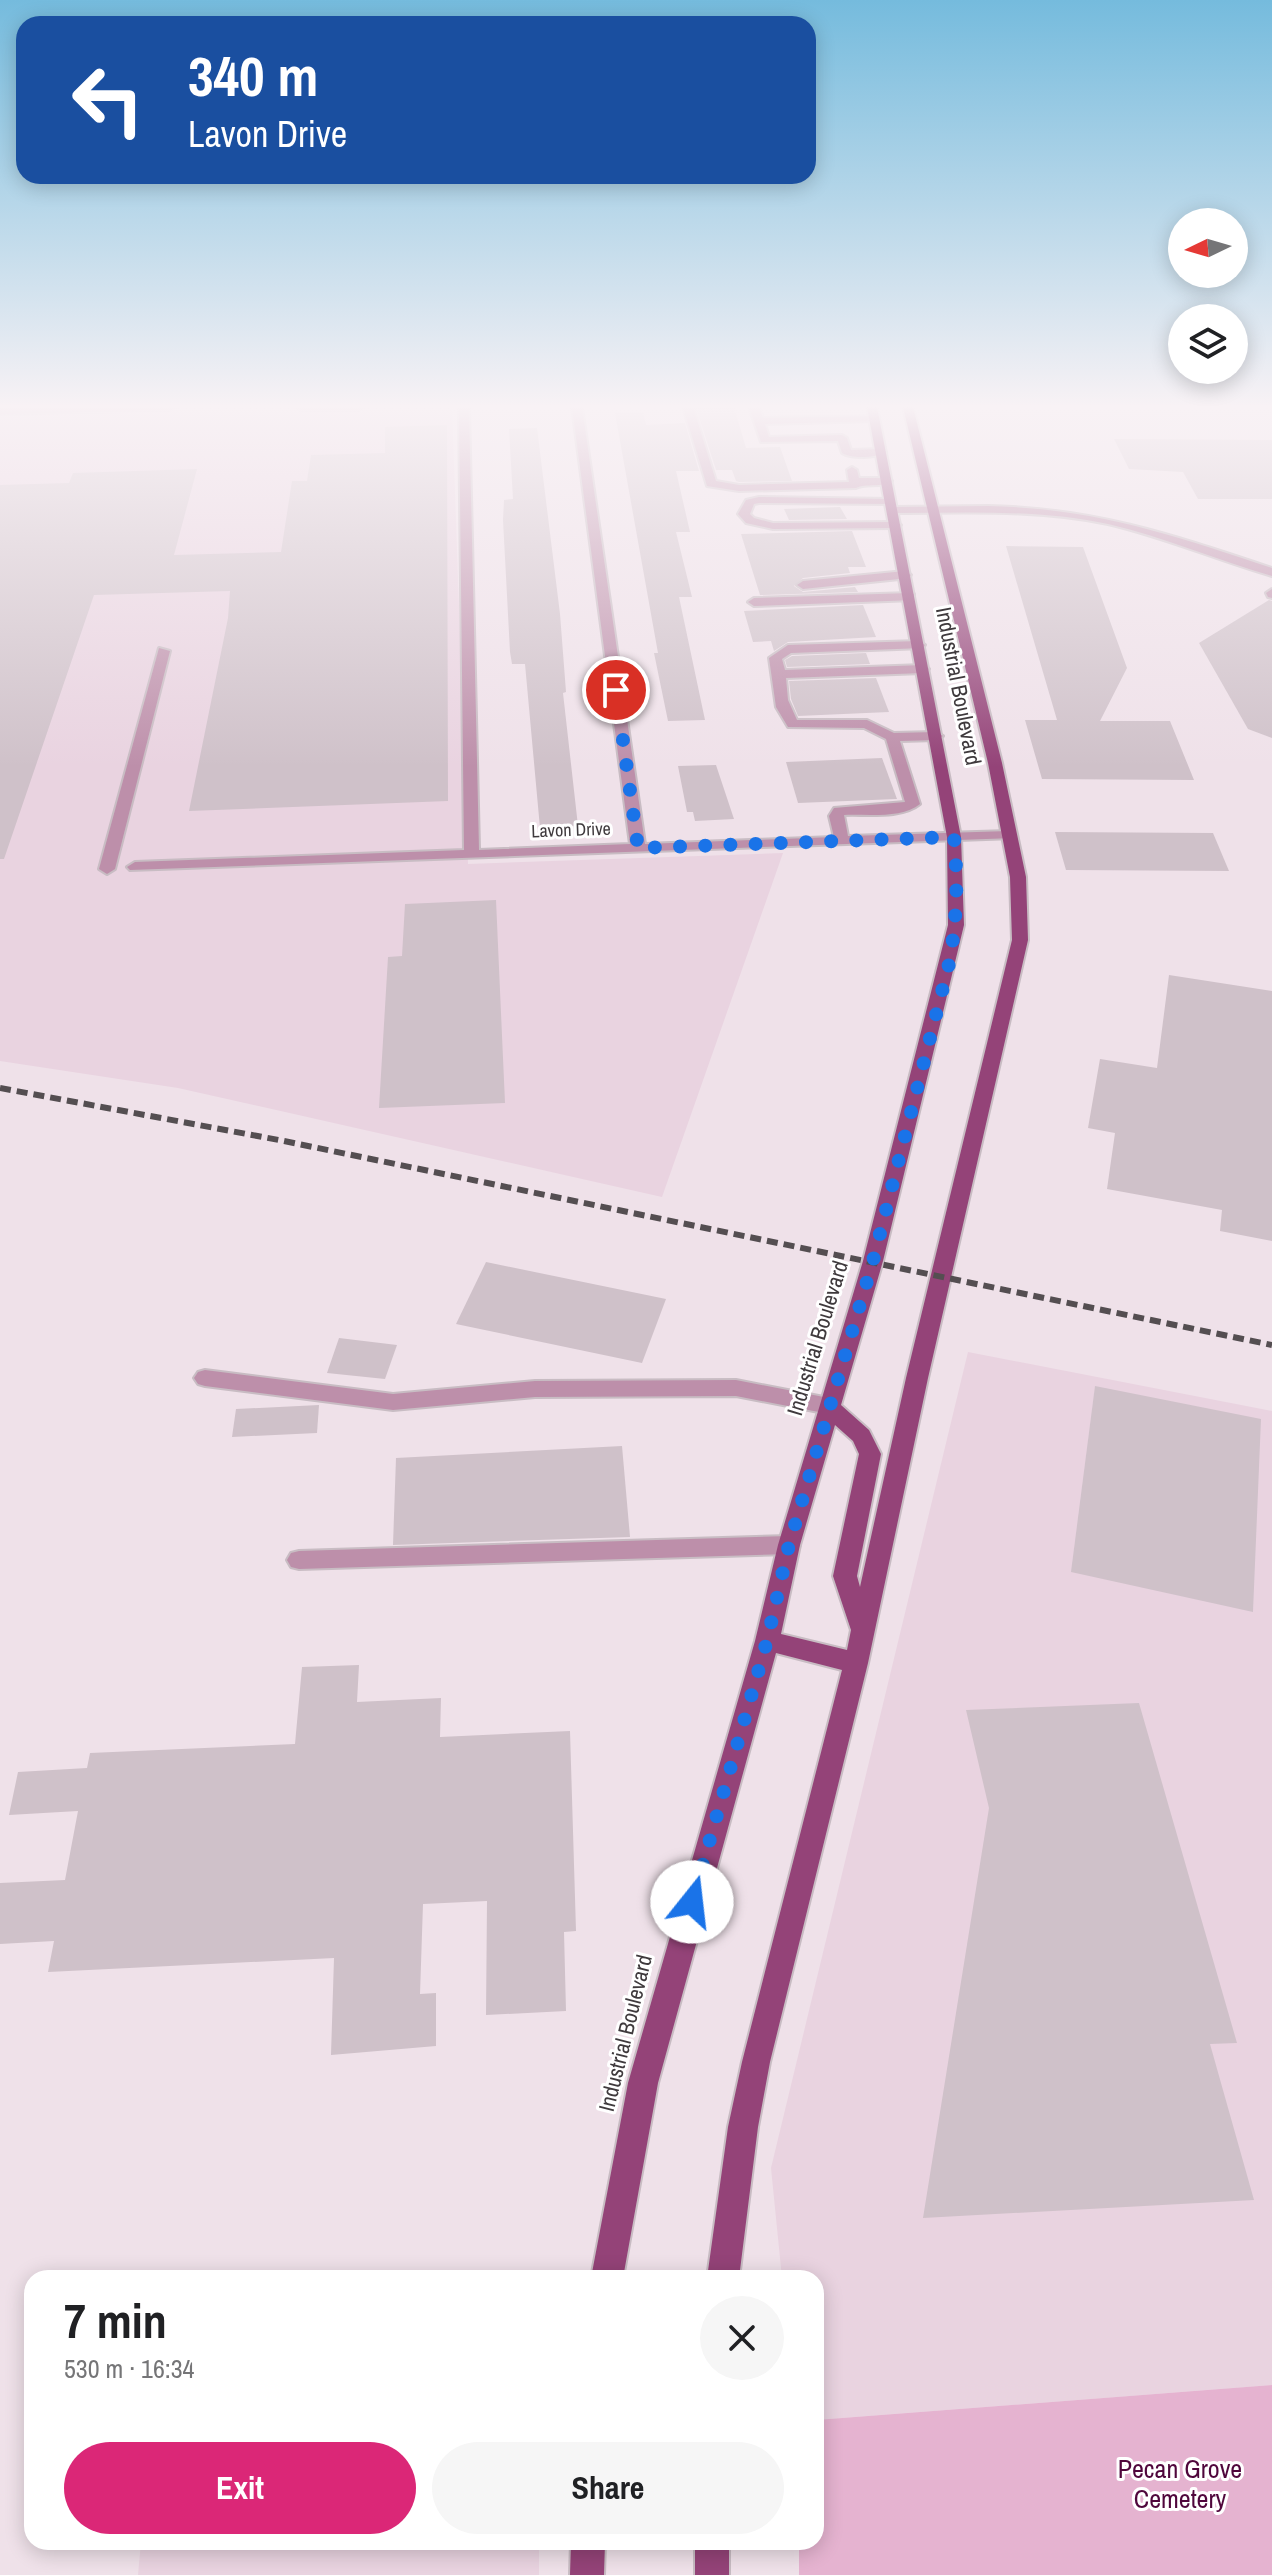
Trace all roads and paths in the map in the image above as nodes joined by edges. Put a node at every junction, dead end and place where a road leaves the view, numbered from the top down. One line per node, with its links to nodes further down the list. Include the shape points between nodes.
1 (466, 527): 21 (street)
2 (594, 527): 20 (street)
3 (896, 527): 7 (main road, Industrial Boulevard)
4 (939, 527): 17 (main road, Industrial Boulevard)
5 (1129, 527): 6 (street)
6 (1272, 572)
7 (905, 575): 8 (street); 9 (main road, Industrial Boulevard)
8 (803, 585)
9 (910, 597): 10 (street); 11 (main road, Industrial Boulevard)
10 (754, 602)
11 (919, 645): 13 (main road, Industrial Boulevard); 14 (street, via 781,650 775,658)
12 (164, 651): 23 (street)
13 (923, 669): 14 (street); 15 (main road, Industrial Boulevard)
14 (780, 674): 16 (street, via 777,686 793,724 867,724)
15 (936, 736): 16 (street); 18 (main road, Industrial Boulevard)
16 (892, 737): 19 (street, via 913,804 839,811)
17 (1009, 835): 18 (street, Lavon Drive); 28 (main road, Industrial Boulevard, via 1018,877 1020,940)
18 (954, 837): 19 (street, Lavon Drive); 25 (main road, Industrial Boulevard, via 958,902 949,964 873,1261)
19 (842, 841): 20 (street, Lavon Drive)
20 (638, 848): 21 (street, Lavon Drive)
21 (472, 854): 22 (street, Lavon Drive)
22 (135, 867)
23 (107, 869)
24 (205, 1378): 25 (street, via 393,1402 535,1389 736,1388)
25 (829, 1406): 26 (main road, Industrial Boulevard); 28 (main road, via 861,1436 870,1454 845,1576)
26 (789, 1545): 27 (street); 29 (main road, Industrial Boulevard)
27 (299, 1560)
28 (863, 1631): 30 (main road, Industrial Boulevard)
29 (767, 1641): 30 (main road); 31 (main road, Industrial Boulevard, via 643,2083)
30 (856, 1663): 32 (main road, Industrial Boulevard, via 756,2062)
31 (608, 2270)
32 (724, 2270)
33 (588, 2550): 35 (main road)
34 (712, 2550): 36 (main road)
35 (587, 2575)
36 (712, 2575)

